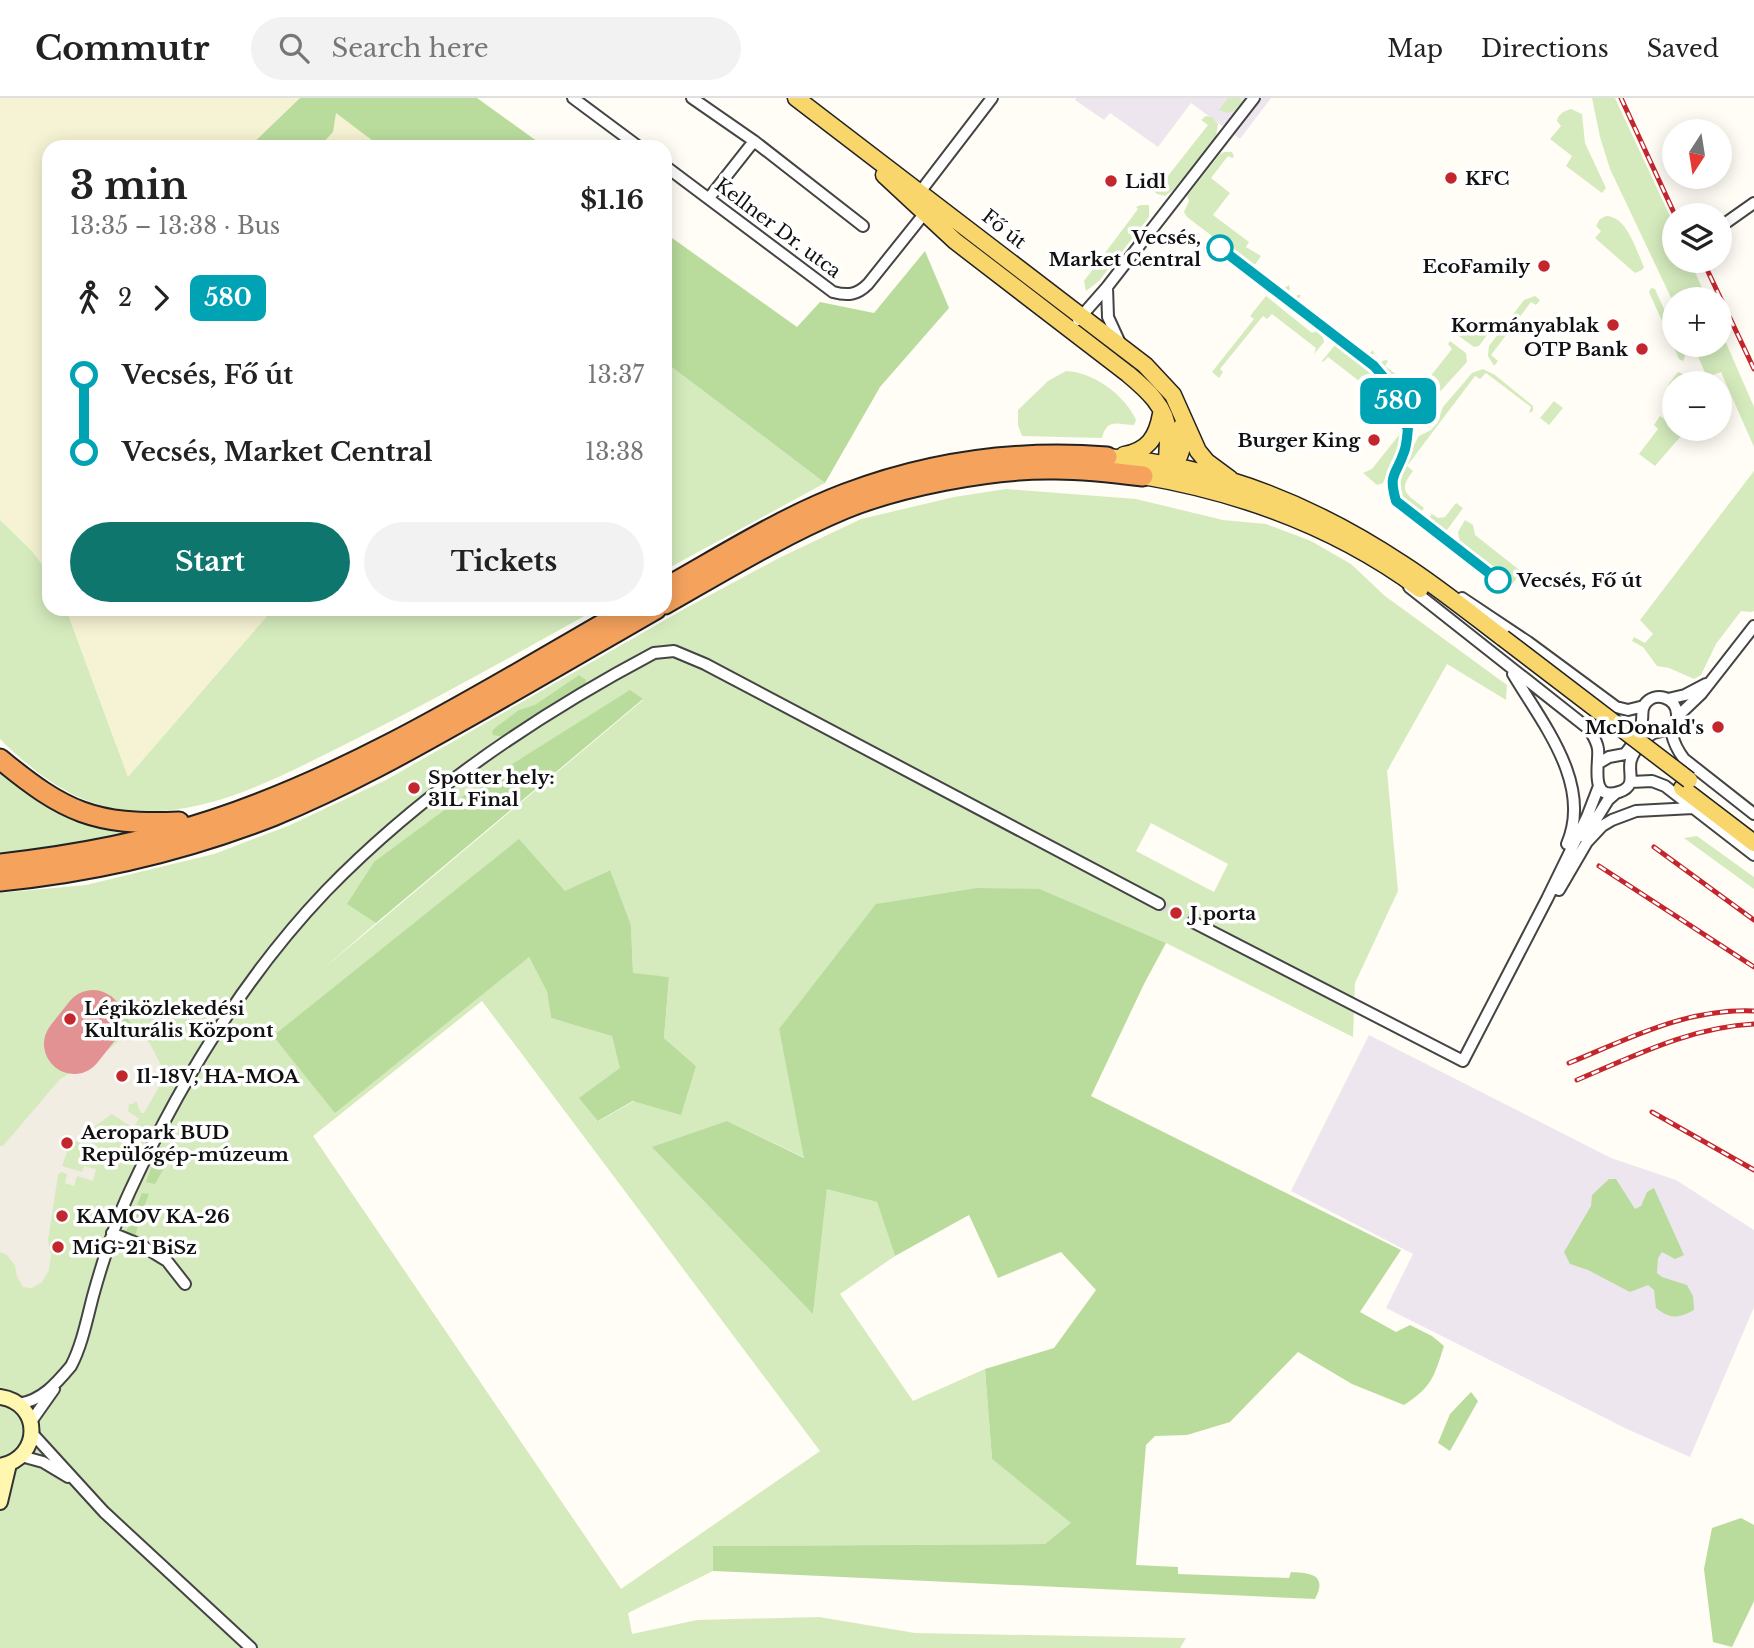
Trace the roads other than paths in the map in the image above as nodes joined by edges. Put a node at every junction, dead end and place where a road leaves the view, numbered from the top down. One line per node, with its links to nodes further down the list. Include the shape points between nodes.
1 (573, 98): 7 (street)
2 (595, 98): 7 (street)
3 (692, 98): 10 (street)
4 (796, 98): 8 (main road, Fő út)
5 (992, 98): 12 (street)
6 (1254, 98): 19 (street)
7 (587, 109): 9 (street)
8 (835, 128): 12 (main road, Fő út); 15 (main road)
9 (629, 140)
10 (754, 141): 13 (street); 18 (street)
11 (672, 171): 13 (street, Kellner Dr. utca)
12 (920, 192): 17 (main road, Fő út)
13 (709, 198): 15 (street, Kellner Dr. utca, via 843,295 868,284)
14 (1754, 204): 16 (street)
15 (924, 214): 17 (main road); 21 (main road)
16 (1732, 219)
17 (958, 220): 20 (main road, Fő út)
18 (863, 226)
19 (1107, 287): 20 (street); 22 (street, via 1108,317)
20 (1082, 316): 21 (street); 22 (main road, Fő út)
21 (1068, 329): 24 (main road, via 1139,383)
22 (1123, 348): 23 (main road, Fő út, via 1161,381)
23 (1178, 403): 26 (main road, via 1184,444); 28 (main road, via 1198,451)
24 (1162, 411): 25 (main road, via 1150,443 1139,452); 26 (main road)
25 (1107, 457): 26 (main road); 32 (highway, via 1071,454 983,459 875,484 794,517)
26 (1170, 467): 27 (main road); 28 (main road); 29 (main road)
27 (1143, 476): 29 (main road); 33 (highway, via 1047,468 956,480 882,497 810,525)
28 (1230, 479): 30 (main road, via 1309,510)
29 (1189, 485): 31 (main road, via 1308,523)
30 (1406, 566): 37 (main road); 41 (street, via 1516,634 1616,707)
31 (1386, 567): 37 (main road); 38 (street)
32 (672, 584)
33 (672, 600)
34 (616, 616): 56 (highway, via 379,749 295,789)
35 (644, 616): 61 (highway, via 334,789 204,840)
36 (1754, 626): 39 (street)
37 (1500, 641): 51 (main road)
38 (1510, 668): 48 (street, via 1589,729 1598,745); 64 (street, via 1566,764 1572,791 1572,833)
39 (1709, 682): 40 (street); 42 (street)
40 (1668, 699): 41 (street, via 1651,698); 42 (street)
41 (1644, 706): 43 (street)
42 (1678, 716): 44 (street)
43 (1642, 720): 45 (street); 46 (street, via 1634,742 1625,754)
44 (1672, 727): 45 (street); 55 (street, via 1684,759)
45 (1656, 732): 49 (street, via 1639,746)
46 (1615, 756): 48 (street); 49 (street)
47 (0, 759): 56 (highway, via 39,791 83,813 145,824)
48 (1600, 763): 52 (street, via 1595,775)
49 (1630, 765): 50 (street)
50 (1631, 782): 53 (street); 54 (street, via 1658,783)
51 (1686, 784): 57 (main road); 58 (main road)
52 (1599, 786): 53 (street); 64 (street)
53 (1616, 793): 64 (street)
54 (1693, 808): 59 (street); 64 (street, via 1636,811 1602,826 1558,891)
55 (1754, 814)
56 (212, 820): 60 (highway, via 101,849)
57 (1754, 830)
58 (1754, 843)
59 (1754, 855)
60 (0, 864)
61 (79, 871): 62 (highway); 63 (highway)
62 (0, 881)
63 (0, 895)
64 (1547, 899): 66 (street, via 1463,1061)
65 (1158, 904): 67 (street, via 694,659 674,650 654,653 471,766 371,847 325,892 253,978 208,1043 164,1121)
66 (1193, 922)
67 (112, 1233): 68 (street, via 167,1261); 69 (street, via 75,1359)
68 (185, 1284)
69 (59, 1381): 71 (street, via 39,1398); 72 (street)
70 (0, 1396): 71 (street)
71 (19, 1405): 72 (street)
72 (31, 1428): 73 (street, via 28,1445); 74 (street)
73 (10, 1462): 74 (street, via 43,1462); 75 (street)
74 (77, 1482): 76 (street)
75 (0, 1502)
76 (251, 1648)

